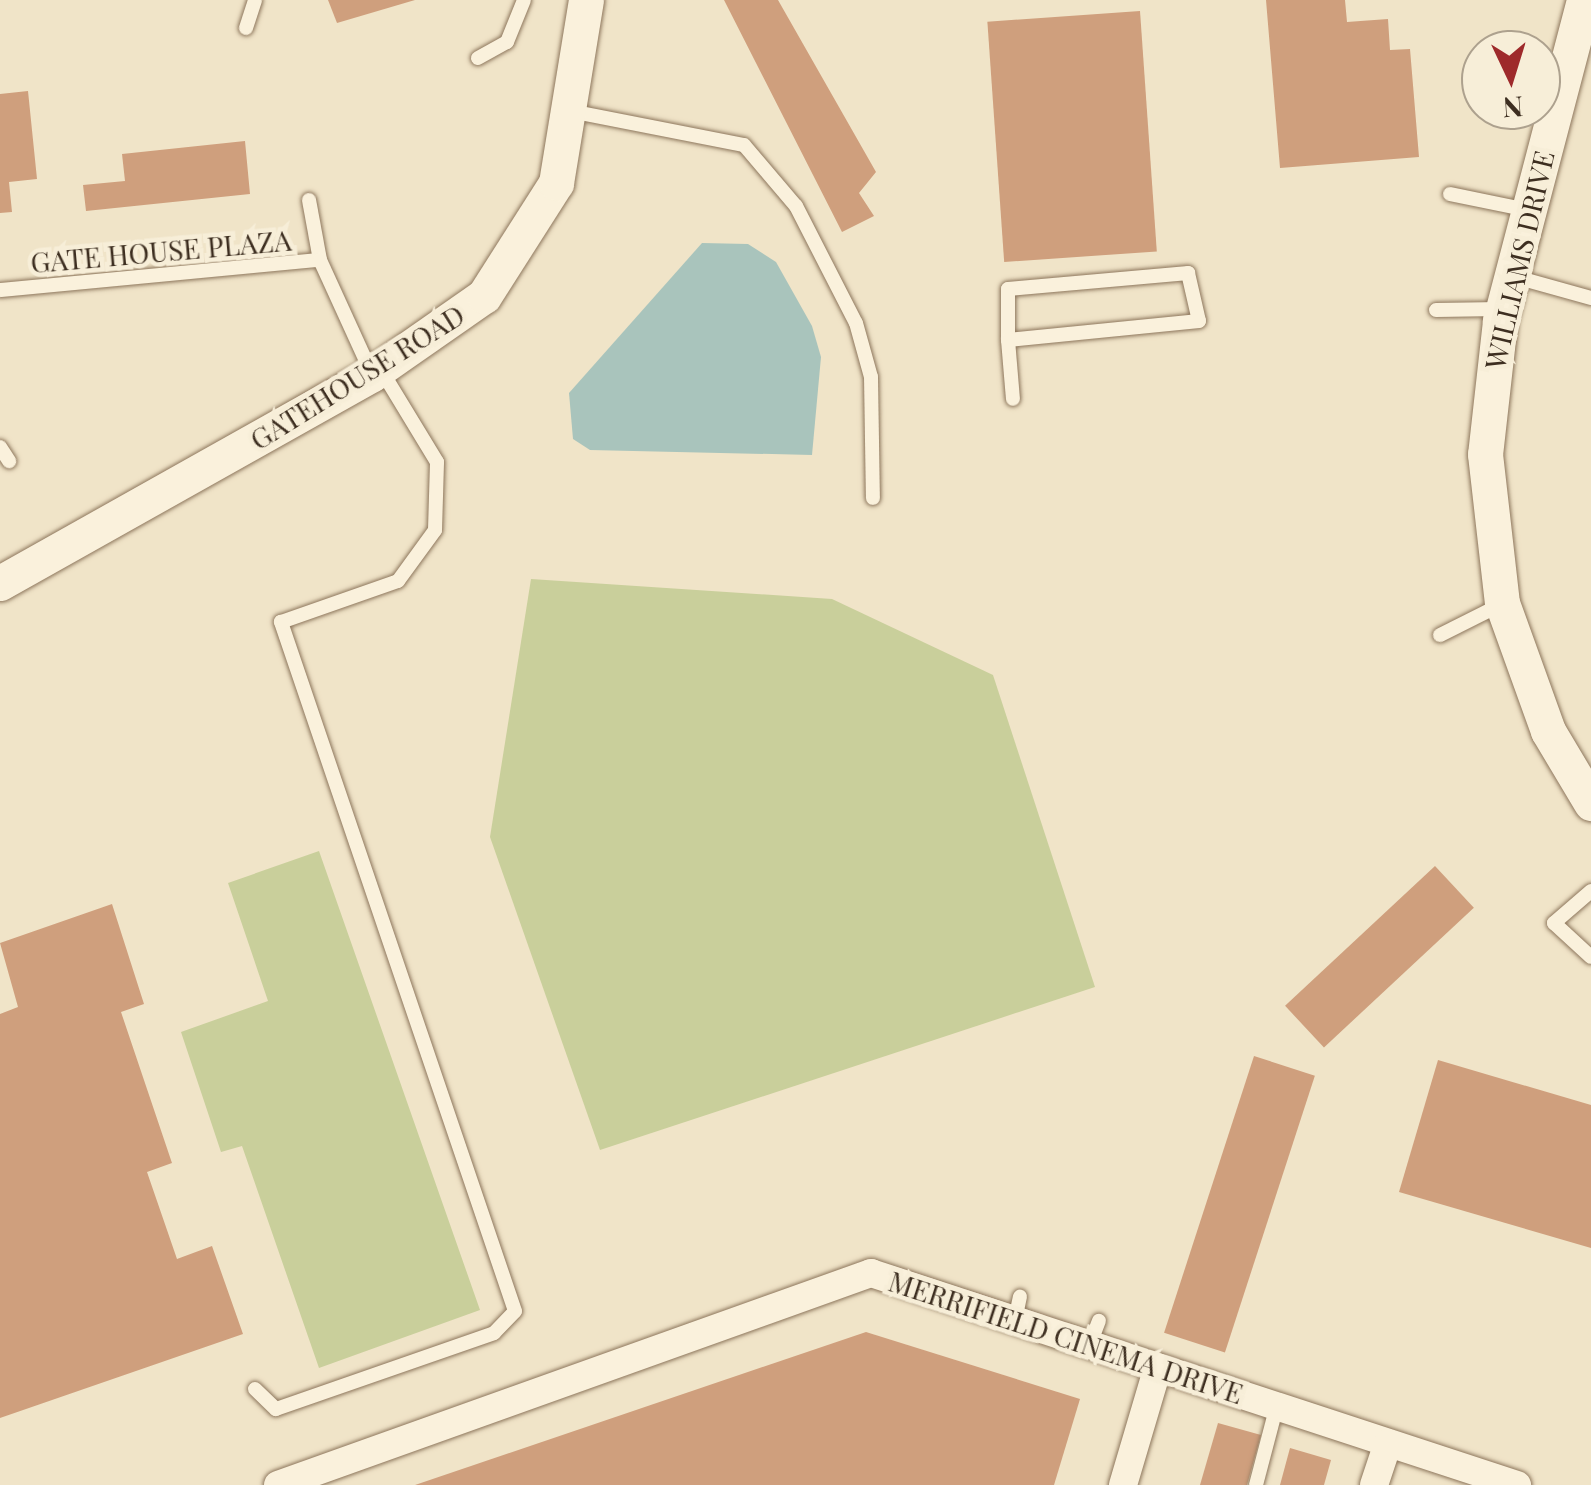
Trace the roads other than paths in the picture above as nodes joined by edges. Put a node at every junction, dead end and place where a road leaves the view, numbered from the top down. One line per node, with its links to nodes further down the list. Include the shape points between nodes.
1 (255, 0): 5 (lane)
2 (524, 0): 6 (lane, via 507,42)
3 (586, 0): 7 (street, GATEHOUSE ROAD)
4 (1584, 0): 10 (street, WILLIAMS DRIVE)
5 (246, 28)
6 (478, 58)
7 (570, 111): 17 (street, GATEHOUSE ROAD, via 556,183 511,266 446,327); 21 (lane, via 744,145 796,206 856,323 872,376)
8 (1450, 194): 10 (lane)
9 (310, 200): 11 (lane)
10 (1528, 210): 13 (street, WILLIAMS DRIVE)
11 (320, 260): 12 (lane, GATE HOUSE PLAZA); 17 (lane, GATE HOUSE PLAZA)
12 (0, 290)
13 (1507, 292): 14 (lane); 15 (lane); 23 (street, WILLIAMS DRIVE, via 1485,454)
14 (1591, 298)
15 (1436, 310)
16 (1008, 340): 16 (lane, via 1199,320 1188,273 1008,289); 18 (lane)
17 (376, 372): 22 (street, GATEHOUSE ROAD); 29 (lane, GATE HOUSE PLAZA, via 437,462 434,530 398,580 282,622 515,1311 494,1333 276,1408)
18 (1012, 399)
19 (0, 447): 20 (lane)
20 (9, 461)
21 (873, 498)
22 (0, 583)
23 (1502, 603): 24 (lane); 25 (street, WILLIAMS DRIVE, via 1548,731)
24 (1440, 635)
25 (1591, 803)
26 (1591, 892): 27 (lane, via 1554,923)
27 (1591, 957)
28 (1158, 1366): 30 (street, MERRIFIELD CINEMA DRIVE); 33 (street, MERRIFIELD CINEMA DRIVE, via 1095,1333 870,1273); 34 (street)
29 (255, 1389)
30 (1277, 1406): 31 (street, MERRIFIELD CINEMA DRIVE); 35 (lane)
31 (1388, 1443): 32 (street, MERRIFIELD CINEMA DRIVE); 36 (street)
32 (1507, 1483)
33 (278, 1485)
34 (1123, 1485)
35 (1256, 1485)
36 (1374, 1485)

